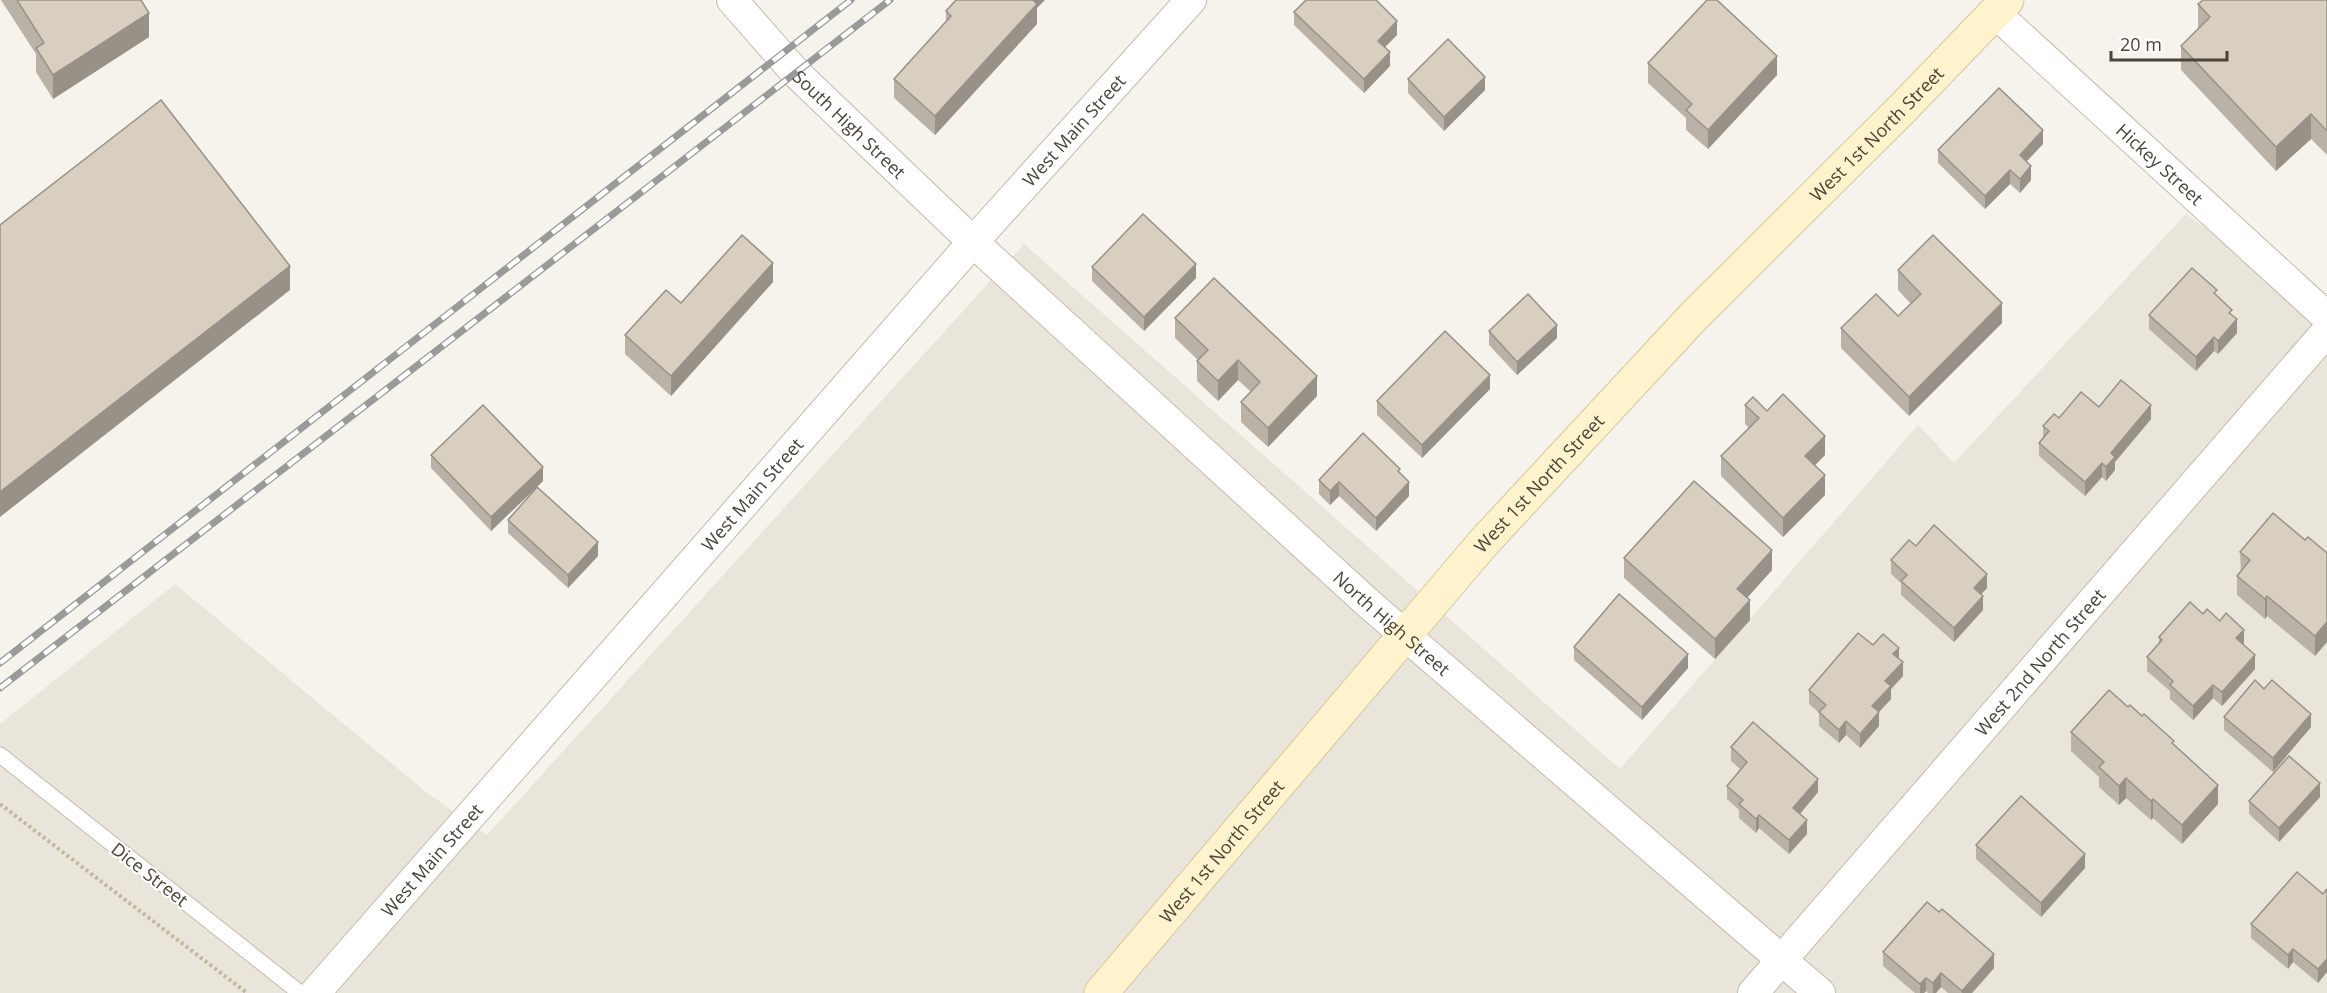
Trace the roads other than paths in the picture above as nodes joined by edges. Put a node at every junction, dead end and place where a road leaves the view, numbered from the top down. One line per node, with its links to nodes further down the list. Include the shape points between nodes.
1 (732, 0): 4 (street, South High Street, via 796,73)
2 (1191, 0): 4 (street, West Main Street)
3 (2001, 6): 5 (street, Hickey Street); 7 (main road, West 1st North Street, via 1694,316 1484,542)
4 (973, 242): 7 (street, North High Street); 11 (street, West Main Street)
5 (2327, 317)
6 (2327, 331): 9 (street, West 2nd North Street)
7 (1404, 636): 9 (street, North High Street); 12 (main road, West 1st North Street)
8 (0, 755): 10 (lane, Dice Street)
9 (1782, 958): 13 (street, West 2nd North Street); 14 (street, North High Street)
10 (300, 993)
11 (315, 993)
12 (1101, 993)
13 (1753, 993)
14 (1820, 993)

